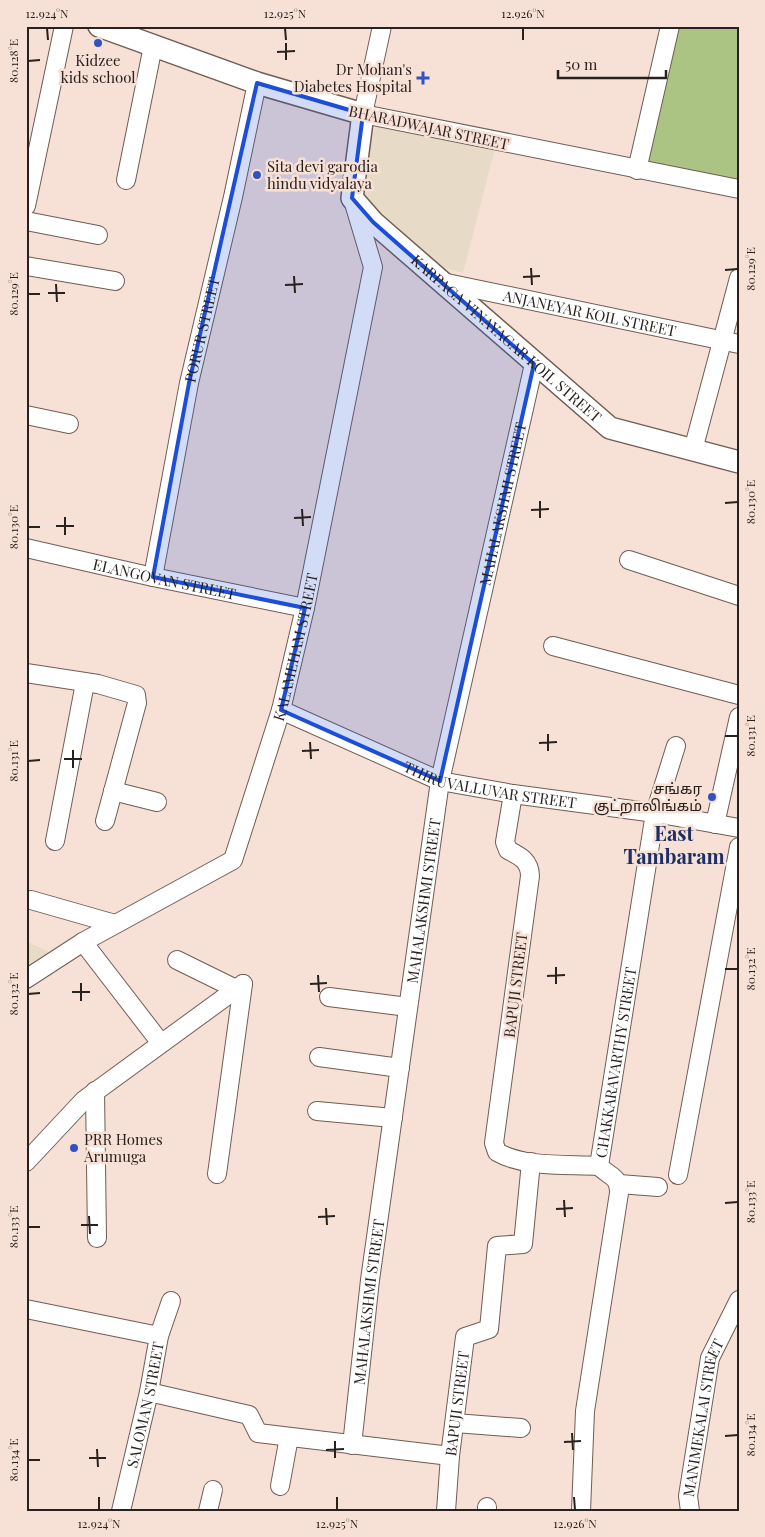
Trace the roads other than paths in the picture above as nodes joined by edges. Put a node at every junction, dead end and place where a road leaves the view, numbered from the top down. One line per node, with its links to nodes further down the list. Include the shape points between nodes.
1 (64, 26): 12 (street)
2 (99, 26): 5 (street, BHARADWAJAR STREET)
3 (382, 26): 7 (street)
4 (670, 26): 8 (street)
5 (153, 46): 6 (street, BHARADWAJAR STREET); 9 (street)
6 (257, 83): 7 (street, BHARADWAJAR STREET); 27 (street, PORUR STREET, via 189,383)
7 (363, 114): 8 (street, BHARADWAJAR STREET); 11 (street)
8 (637, 170): 10 (street, BHARADWAJAR STREET)
9 (126, 180)
10 (739, 189)
11 (352, 198): 18 (street, KARPAGA VINAYAGAR KOIL STREET, via 373,222); 29 (street, KALAMEHAM STREET, via 374,267)
12 (26, 206)
13 (26, 220): 14 (street)
14 (98, 235)
15 (26, 266): 17 (street)
16 (739, 278): 19 (street)
17 (115, 281)
18 (442, 282): 19 (street, ANJANEYAR KOIL STREET); 20 (street, KARPAGA VINAYAGAR KOIL STREET)
19 (730, 343): 23 (street)
20 (534, 364): 23 (street, KARPAGA VINAYAGAR KOIL STREET, via 610,428); 37 (street, MAHALAKSHMI STREET)
21 (26, 415): 22 (street)
22 (69, 424)
23 (693, 450): 24 (street, KARPAGA VINAYAGAR KOIL STREET)
24 (739, 462)
25 (26, 548): 27 (street, ELANGOVAN STREET)
26 (629, 560): 28 (street)
27 (153, 577): 29 (street, ELANGOVAN STREET)
28 (739, 596)
29 (305, 608): 34 (street, KALAMEHAM STREET)
30 (553, 646): 33 (street)
31 (26, 672): 32 (street)
32 (85, 683): 38 (street, via 132,692 138,699); 45 (street)
33 (739, 695)
34 (281, 710): 37 (street, THIRUVALLUVAR STREET); 48 (street, KALAMEHAM STREET, via 233,860)
35 (739, 718): 43 (street)
36 (676, 746): 41 (street, CHAKKARAVARTHY STREET)
37 (440, 781): 39 (street, THIRUVALLUVAR STREET); 54 (street, MAHALAKSHMI STREET)
38 (113, 791): 40 (street); 42 (street)
39 (513, 794): 41 (street, THIRUVALLUVAR STREET); 62 (street, BAPUJI STREET, via 505,842 508,850 521,856 530,867 530,876 494,1143 497,1152 506,1157)
40 (156, 802)
41 (655, 813): 43 (street, THIRUVALLUVAR STREET); 63 (street, CHAKKARAVARTHY STREET)
42 (105, 822)
43 (715, 824): 44 (street, THIRUVALLUVAR STREET)
44 (739, 828)
45 (55, 841)
46 (739, 848): 65 (street)
47 (31, 900): 48 (street)
48 (115, 924): 49 (street, KALAMEHAM STREET)
49 (83, 942): 51 (street, KALAMEHAM STREET); 55 (street)
50 (178, 960): 52 (street)
51 (26, 978)
52 (239, 987): 55 (street); 64 (street)
53 (329, 996): 54 (street)
54 (408, 1007): 57 (street, MAHALAKSHMI STREET)
55 (160, 1042): 58 (street)
56 (319, 1057): 57 (street)
57 (400, 1068): 60 (street, MAHALAKSHMI STREET)
58 (89, 1096): 61 (street); 68 (street)
59 (317, 1110): 60 (street)
60 (393, 1118): 77 (street, MAHALAKSHMI STREET, via 370,1280)
61 (26, 1162)
62 (531, 1162): 63 (street, BAPUJI STREET); 74 (street, BAPUJI STREET, via 524,1243 521,1246 497,1246 489,1327 485,1332 466,1336)
63 (599, 1166): 66 (street, CHAKKARAVARTHY STREET)
64 (217, 1174)
65 (678, 1175)
66 (619, 1184): 67 (street); 84 (street, via 585,1411)
67 (658, 1187)
68 (97, 1238)
69 (739, 1300): 85 (street, MANIMEKALAI STREET, via 710,1358 688,1496)
70 (171, 1301): 72 (street, SALOMAN STREET)
71 (26, 1309): 72 (street)
72 (159, 1336): 73 (street, SALOMAN STREET)
73 (149, 1392): 76 (street, via 249,1415 258,1433); 81 (street, SALOMAN STREET)
74 (454, 1423): 75 (street); 78 (street, BAPUJI STREET)
75 (521, 1428)
76 (289, 1437): 77 (street); 79 (street)
77 (352, 1445): 78 (street)
78 (450, 1456): 83 (street, BAPUJI STREET)
79 (280, 1486)
80 (213, 1490): 82 (street)
81 (122, 1511)
82 (208, 1511)
83 (446, 1511)
84 (581, 1511)
85 (690, 1511)

